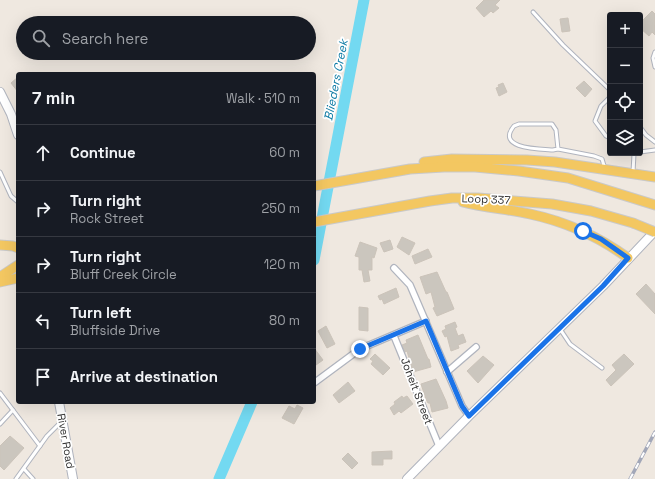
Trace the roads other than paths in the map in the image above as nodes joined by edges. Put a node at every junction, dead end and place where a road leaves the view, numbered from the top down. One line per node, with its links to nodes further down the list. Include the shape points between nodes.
1 (533, 12): 4 (lane)
2 (655, 52): 3 (lane)
3 (655, 67)
4 (607, 87)
5 (0, 92): 7 (street)
6 (607, 100): 9 (lane, via 601,106 595,121)
7 (16, 129)
8 (643, 131): 10 (lane)
9 (607, 136)
10 (655, 142)
11 (558, 149): 11 (lane, via 556,130 552,124 519,124 514,126 509,134 513,142 522,147); 15 (lane, via 602,159)
12 (655, 150): 13 (lane)
13 (643, 152)
14 (635, 156): 17 (lane)
15 (606, 170): 17 (main road); 18 (main road, via 555,162 452,159 419,163)
16 (0, 172): 22 (lane, via 11,196)
17 (633, 174): 19 (main road)
18 (366, 176): 20 (main road); 23 (main road, via 410,169 483,167 568,178)
19 (655, 177)
20 (316, 186)
21 (452, 198): 24 (main road, Loop 337); 25 (main road, Loop 337, bridge, via 552,204 591,211); 29 (main road, via 481,207 532,214 567,225 601,239)
22 (16, 200)
23 (651, 204)
24 (316, 222)
25 (655, 231): 29 (street)
26 (16, 239): 27 (main road)
27 (0, 243): 28 (main road)
28 (16, 247)
29 (628, 258): 36 (street)
30 (16, 266): 32 (main road)
31 (394, 268): 35 (street, via 410,285)
32 (0, 277)
33 (16, 278): 34 (main road)
34 (0, 282)
35 (426, 321): 37 (street); 40 (street)
36 (559, 328): 39 (lane, via 570,344); 45 (street)
37 (394, 336): 41 (street, via 360,349); 49 (street, Joheit Street)
38 (476, 347): 40 (street)
39 (602, 368)
40 (447, 372): 45 (street)
41 (316, 382)
42 (0, 393): 44 (lane)
43 (59, 404): 46 (street, River Road)
44 (13, 410): 47 (lane); 48 (lane)
45 (469, 416): 49 (street)
46 (62, 421): 48 (lane); 53 (street, River Road)
47 (0, 424)
48 (40, 446): 50 (lane)
49 (439, 446): 54 (street)
50 (24, 469): 51 (lane); 52 (lane)
51 (16, 479)
52 (33, 479)
53 (73, 479)
54 (407, 479)

